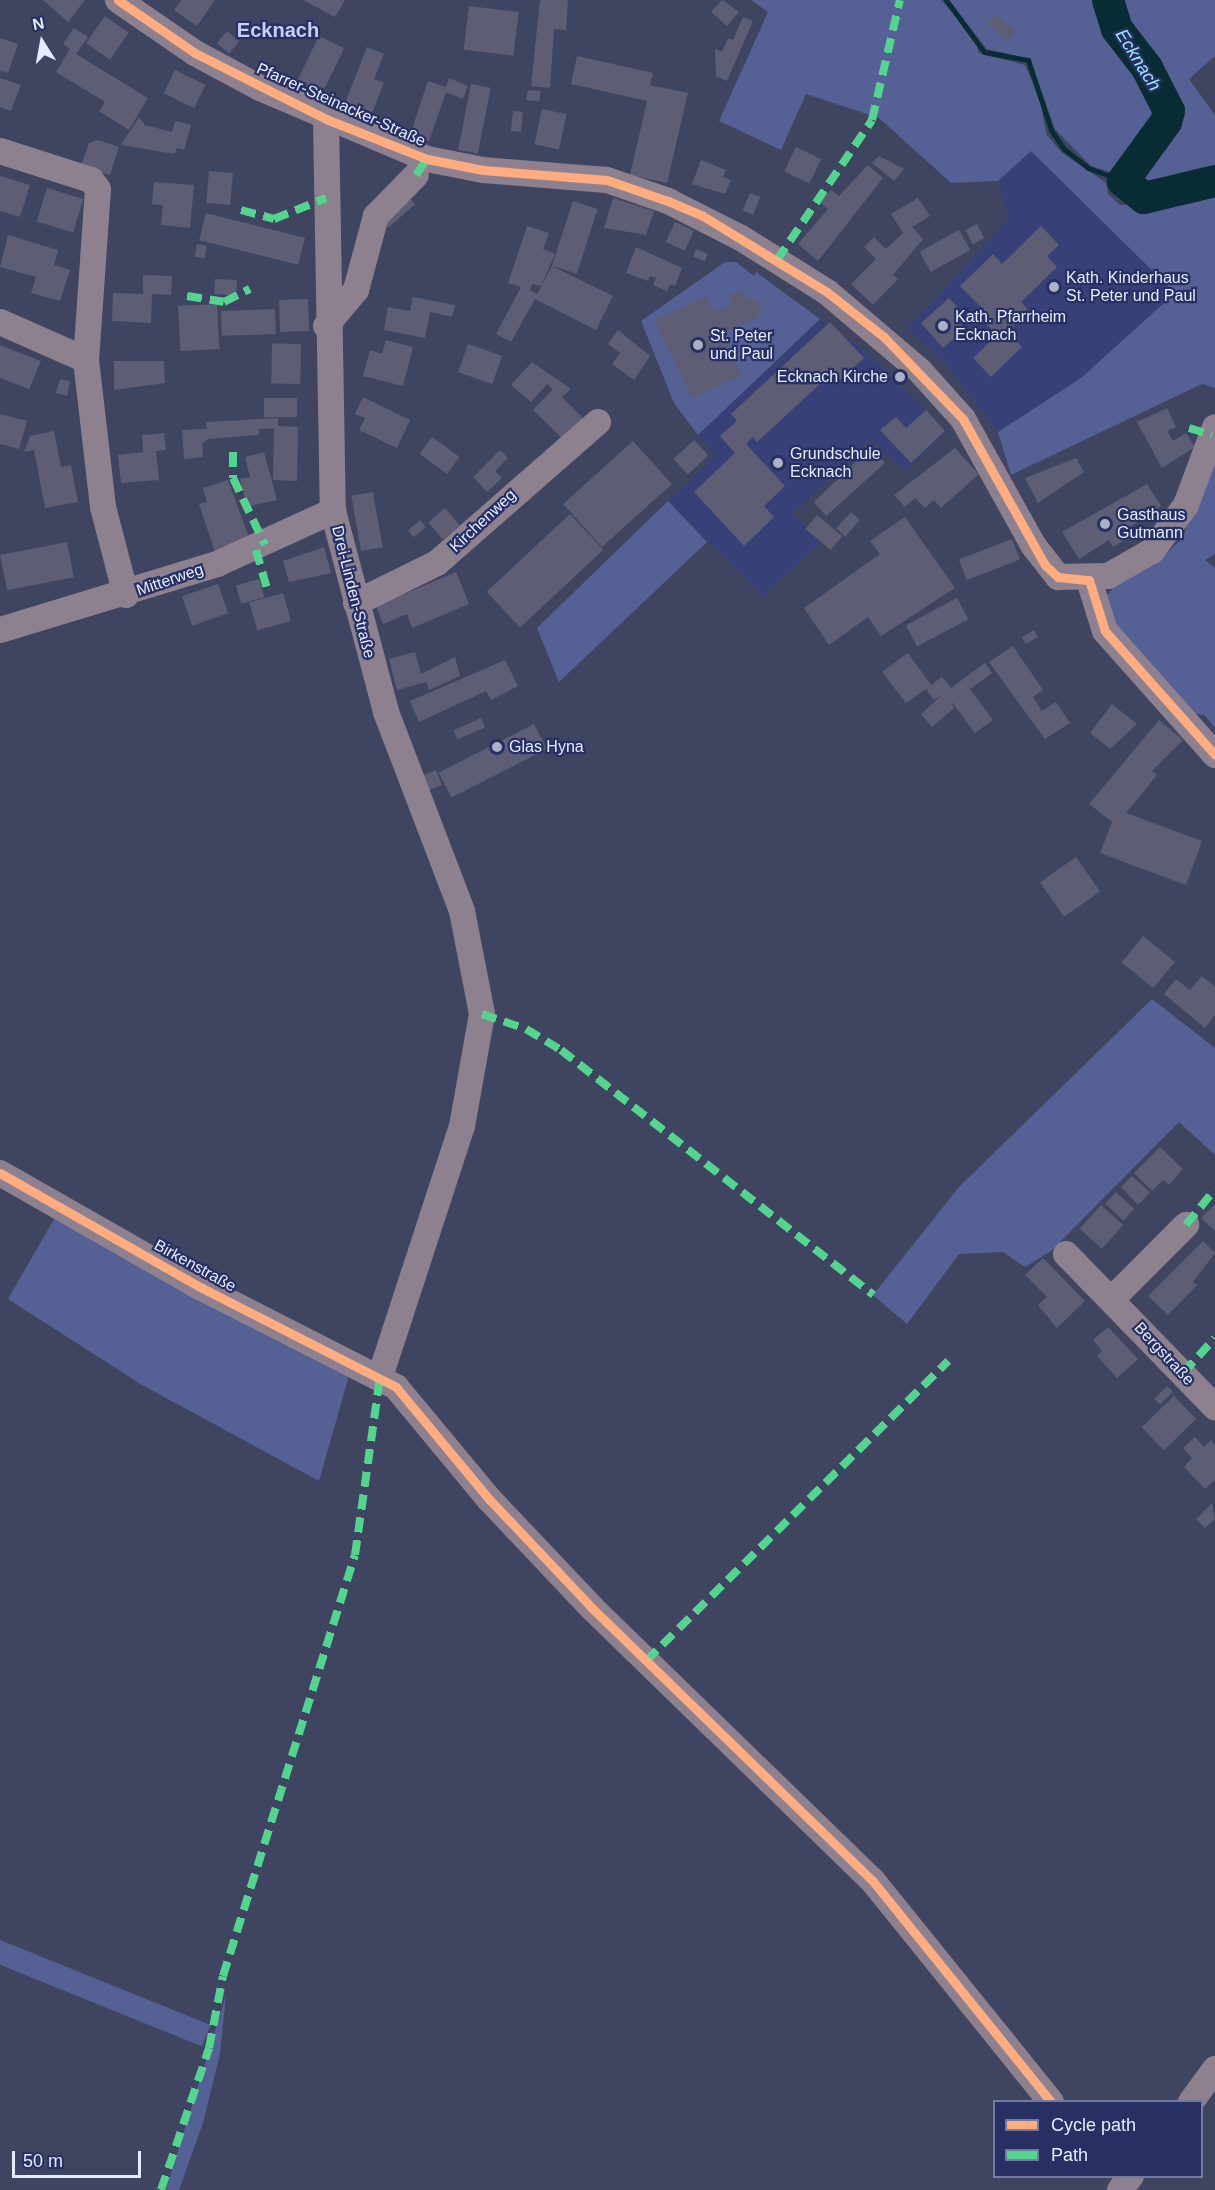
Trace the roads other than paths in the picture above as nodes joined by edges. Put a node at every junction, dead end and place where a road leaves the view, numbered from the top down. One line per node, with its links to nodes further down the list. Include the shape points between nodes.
1 (118, 0): 2 (street, Pfarrer-Steinacker-Straße, via 195,53)
2 (326, 119): 6 (street, Drei-Linden-Straße); 11 (street, Pfarrer-Steinacker-Straße, via 427,159 483,170 607,180 686,209 741,238 827,292 920,371 963,419 1045,565 1058,577)
3 (0, 151): 7 (street, via 91,180 98,189)
4 (416, 175): 6 (street, via 376,216 356,290)
5 (0, 322): 7 (street)
6 (326, 326): 10 (street, Drei-Linden-Straße)
7 (86, 360): 12 (street, via 103,507)
8 (598, 422): 13 (street, Kirchenweg, via 437,563)
9 (1215, 427): 11 (street, via 1172,529 1126,568)
10 (333, 511): 12 (street, Mitterweg, via 256,550); 13 (street, Drei-Linden-Straße)
11 (1089, 580): 15 (street, via 1105,631)
12 (126, 595): 14 (street, Mitterweg)
13 (356, 603): 20 (street, Drei-Linden-Straße, via 386,712 439,846 473,952 482,1014 480,1050 449,1173)
14 (0, 630)
15 (1215, 755)
16 (0, 1173): 20 (street, Birkenstraße, via 202,1288)
17 (1186, 1225): 19 (street)
18 (1066, 1254): 19 (street, Bergstraße)
19 (1113, 1299): 21 (street, Bergstraße)
20 (380, 1377): 23 (street, Birkenstraße, via 396,1387 489,1499 592,1608 872,1880)
21 (1215, 1407)
22 (1215, 2069): 24 (street)
23 (1049, 2100)
24 (1192, 2100)
25 (1109, 2178): 27 (street)
26 (1129, 2178): 27 (street)
27 (1118, 2190)

